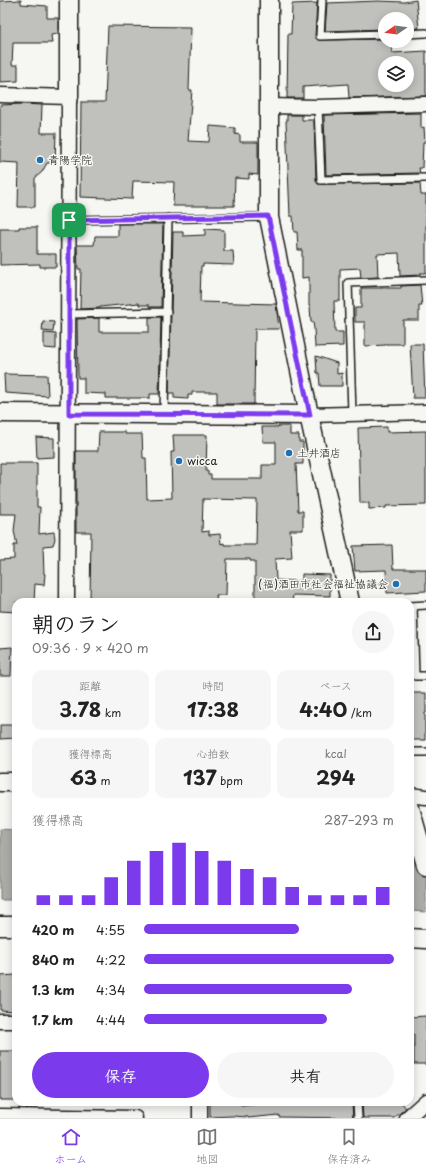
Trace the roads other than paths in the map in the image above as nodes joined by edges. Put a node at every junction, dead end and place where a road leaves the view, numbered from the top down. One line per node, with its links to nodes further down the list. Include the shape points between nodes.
1 (69, 0): 8 (street)
2 (269, 0): 10 (street)
3 (322, 0): 5 (lane, via 320,36)
4 (426, 33): 6 (lane)
5 (378, 34)
6 (414, 34)
7 (0, 95): 8 (street)
8 (69, 97): 15 (street)
9 (426, 104): 11 (street)
10 (268, 106): 11 (street); 13 (street)
11 (318, 106): 12 (lane, via 321,180)
12 (426, 178)
13 (268, 216): 14 (lane); 24 (street)
14 (168, 218): 15 (lane); 17 (lane)
15 (69, 220): 18 (street)
16 (426, 280): 23 (lane, via 348,283)
17 (167, 312): 18 (lane); 22 (lane)
18 (69, 314): 21 (street)
19 (426, 412): 23 (street)
20 (0, 413): 21 (street)
21 (69, 414): 22 (street); 25 (street)
22 (164, 414): 24 (street)
23 (352, 414): 24 (street)
24 (310, 415): 26 (street)
25 (67, 598)
26 (349, 598)
27 (414, 606): 28 (lane)
28 (426, 606)
29 (414, 653): 30 (lane, via 415,676)
30 (426, 676)
31 (414, 752): 32 (lane)
32 (426, 752)
33 (0, 782): 34 (street)
34 (12, 782)
35 (414, 796): 36 (street)
36 (426, 797)
37 (414, 821): 38 (street)
38 (426, 865)
39 (0, 926): 40 (street)
40 (12, 926)
41 (414, 938): 42 (street)
42 (426, 939)
43 (0, 1021): 44 (street)
44 (12, 1021)
45 (426, 1101): 52 (street)
46 (200, 1106): 50 (street)
47 (357, 1106): 51 (lane)
48 (0, 1116): 49 (street)
49 (135, 1118)
50 (200, 1118)
51 (358, 1118)
52 (407, 1118)

